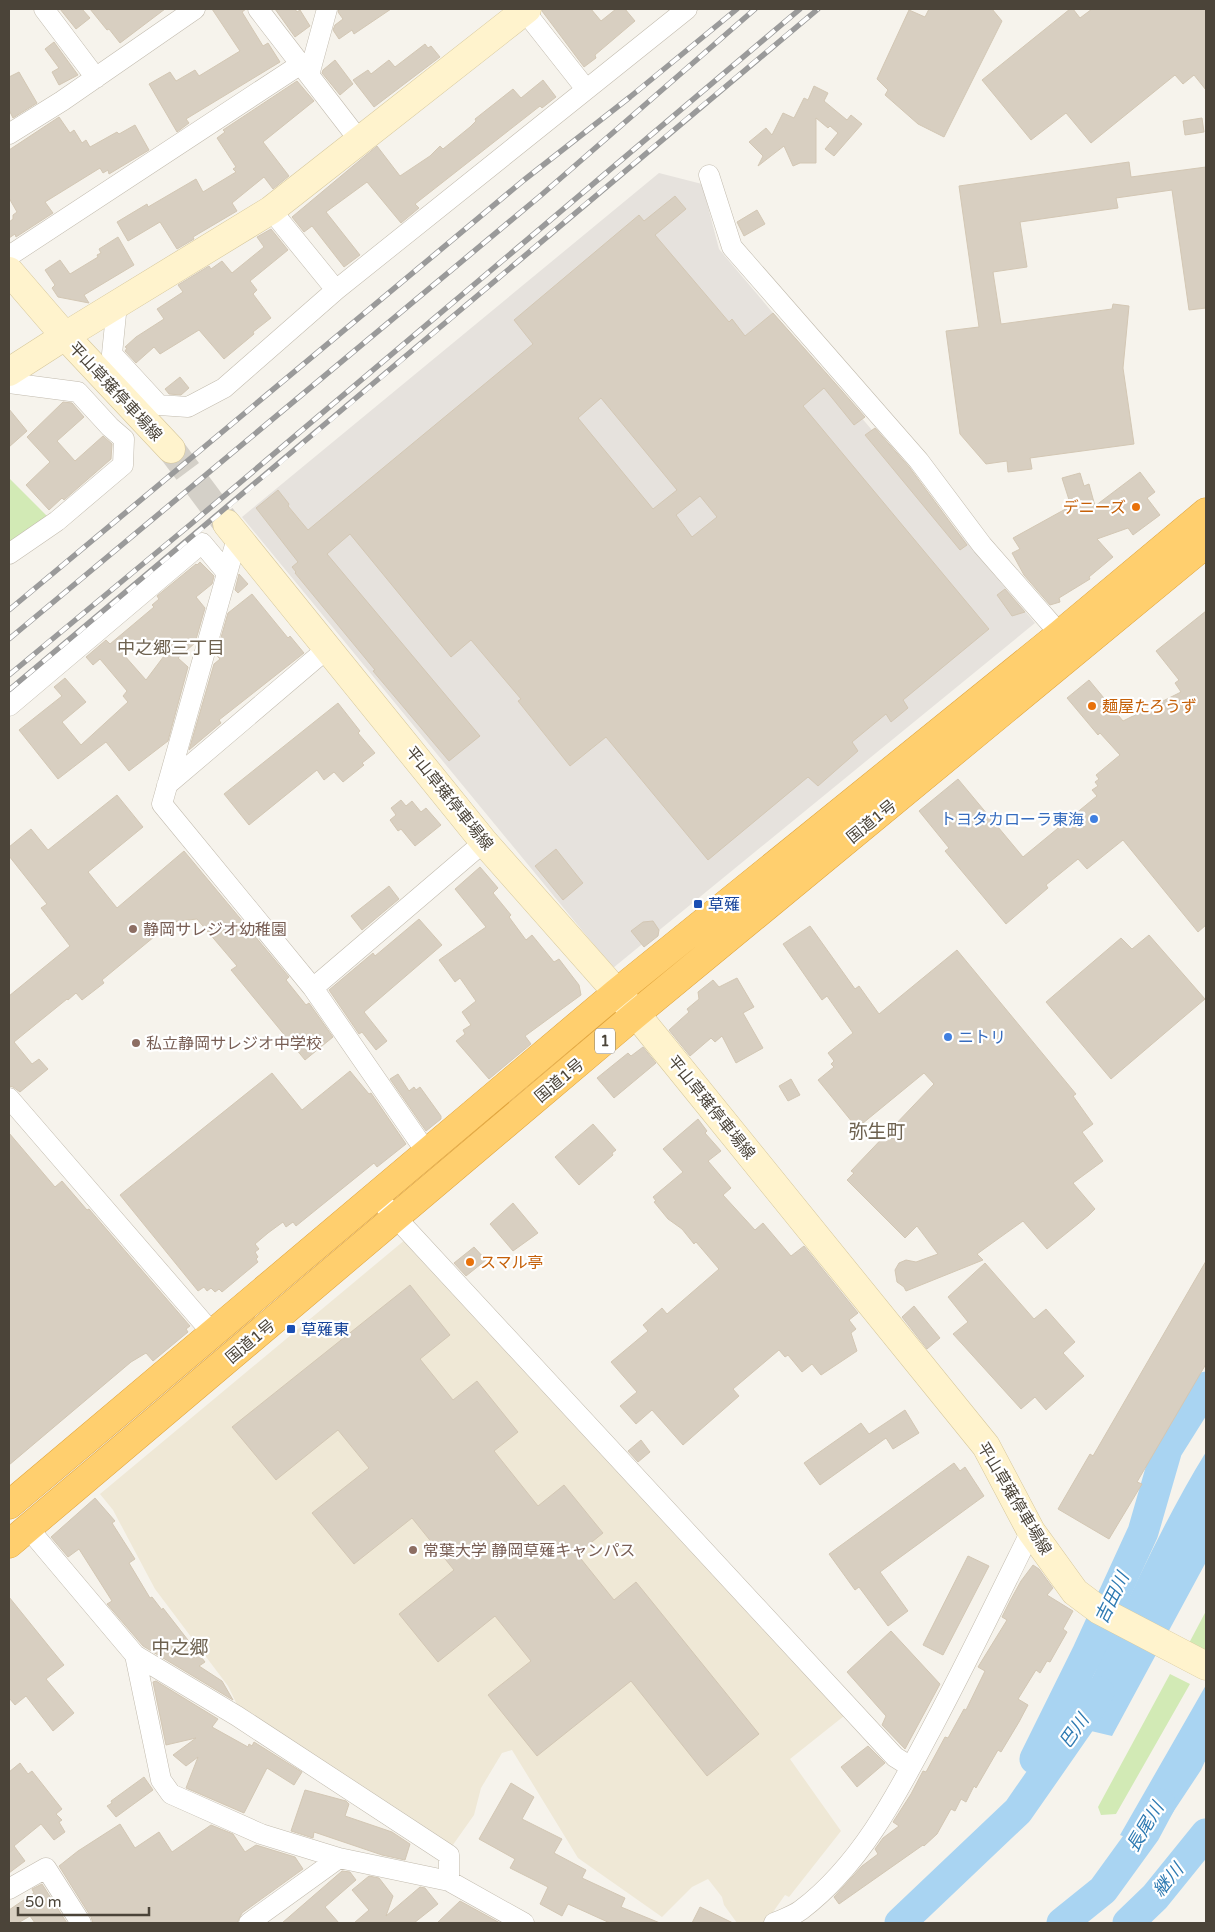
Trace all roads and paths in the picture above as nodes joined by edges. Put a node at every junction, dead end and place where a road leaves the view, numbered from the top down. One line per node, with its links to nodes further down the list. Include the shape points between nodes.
1 (44, 9): 8 (street)
2 (195, 9): 8 (street)
3 (258, 9): 7 (street)
4 (327, 9): 7 (street)
5 (525, 9): 9 (street); 11 (main road)
6 (687, 9): 9 (street)
7 (305, 70): 11 (street); 14 (street)
8 (96, 78): 10 (street)
9 (586, 89): 16 (street)
10 (9, 134)
11 (359, 140): 13 (main road)
12 (708, 175): 27 (street, via 732,248 919,461 982,546)
13 (271, 210): 16 (street); 17 (main road)
14 (9, 256)
15 (9, 271): 18 (main road)
16 (336, 290): 17 (street, via 224,388 188,407 159,405 112,354)
17 (117, 304): 18 (main road)
18 (65, 336): 19 (main road, 平山草薙停車場線); 21 (main road, 平山草薙停車場線)
19 (9, 372)
20 (9, 383): 25 (street, via 78,392 124,439 123,465 57,521)
21 (171, 449)
22 (1206, 512): 27 (highway, 国道1号 / 1)
23 (232, 531): 26 (street); 28 (main road, 平山草薙停車場線)
24 (1206, 544): 27 (highway, 国道1号 / 1)
25 (9, 554)
26 (227, 573): 29 (street, via 202,544); 30 (street)
27 (1067, 645): 33 (highway, 国道1号 / 1); 34 (highway, 国道1号 / 1)
28 (328, 648): 30 (street); 31 (main road, 平山草薙停車場線)
29 (9, 706)
30 (168, 785): 32 (street, via 162,804)
31 (484, 842): 32 (street); 33 (main road, 平山草薙停車場線)
32 (313, 988): 36 (street)
33 (616, 994): 34 (main road, 平山草薙停車場線); 36 (highway, 国道1号 / 1)
34 (636, 1014): 38 (highway, 国道1号 / 1); 41 (main road, 平山草薙停車場線, via 986,1446)
35 (9, 1098): 39 (street)
36 (427, 1153): 37 (highway, 国道1号 / 1)
37 (376, 1196): 38 (street); 39 (highway, 国道1号 / 1)
38 (396, 1218): 42 (highway, 国道1号 / 1); 45 (street, via 895,1757)
39 (213, 1334): 40 (highway, 国道1号 / 1)
40 (9, 1505)
41 (1031, 1531): 44 (main road, 平山草薙停車場線, via 1075,1592 1099,1610); 45 (street)
42 (18, 1536): 43 (street)
43 (135, 1655): 46 (street, via 160,1780 171,1794 261,1834); 47 (street, via 237,1716 449,1855)
44 (1206, 1666)
45 (911, 1767): 52 (street, via 866,1844 800,1911)
46 (339, 1858): 47 (street); 50 (street)
47 (449, 1881): 51 (street)
48 (9, 1890): 49 (street, via 46,1868)
49 (81, 1923)
50 (249, 1923)
51 (524, 1923)
52 (774, 1923)

